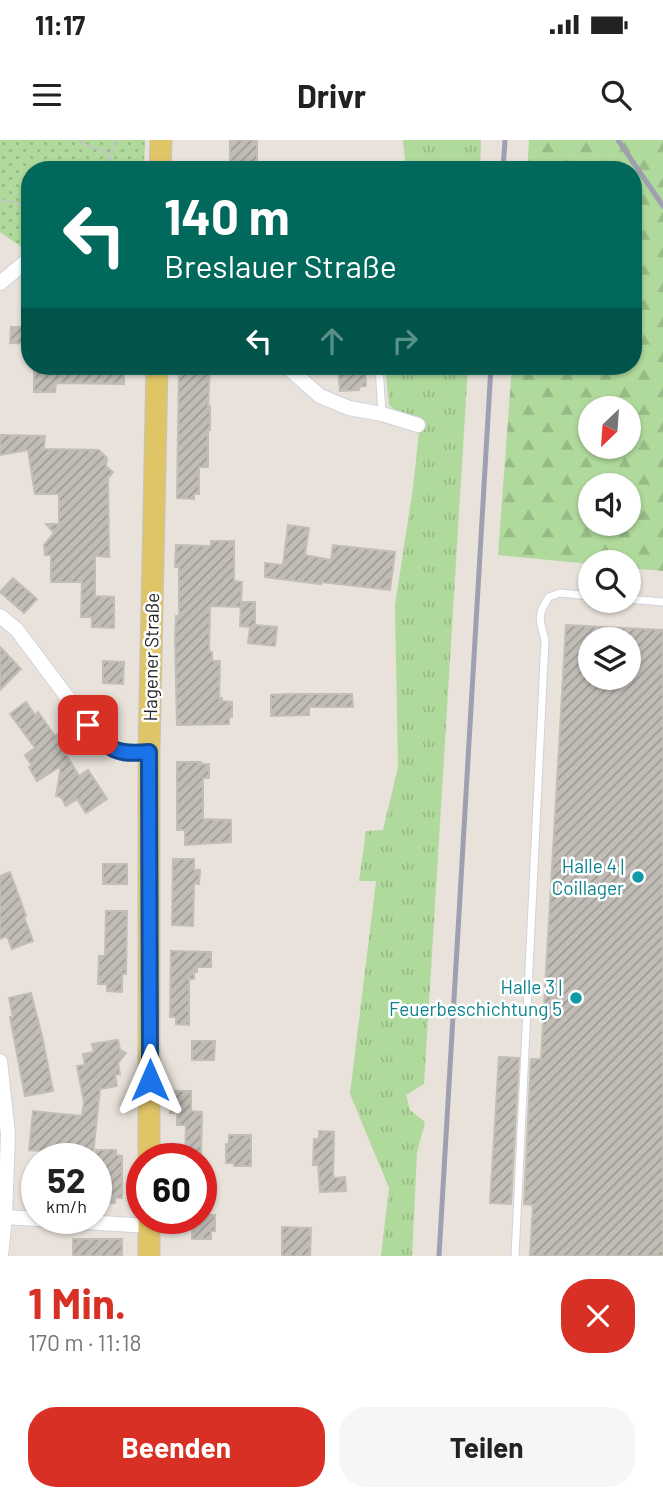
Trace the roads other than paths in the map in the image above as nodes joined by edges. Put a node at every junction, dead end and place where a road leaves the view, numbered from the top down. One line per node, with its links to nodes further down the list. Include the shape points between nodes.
1 (161, 140): 2 (main road)
2 (160, 161)
3 (21, 266): 4 (street)
4 (0, 283)
5 (157, 375): 14 (main road, Hagener Straße)
6 (296, 375): 8 (street, via 320,396)
7 (380, 375): 8 (lane)
8 (382, 414): 9 (street)
9 (418, 425)
10 (578, 595): 22 (lane, via 549,597 540,621 545,640)
11 (641, 600): 12 (lane)
12 (663, 602)
13 (0, 615): 14 (street, via 17,630 98,737 119,752)
14 (149, 752): 16 (main road, Hagener Straße)
15 (0, 1061): 17 (street, via 8,1134)
16 (149, 1143)
17 (5, 1217): 18 (street); 20 (street)
18 (126, 1221)
19 (149, 1234): 21 (main road)
20 (1, 1256)
21 (149, 1256)
22 (516, 1256)

